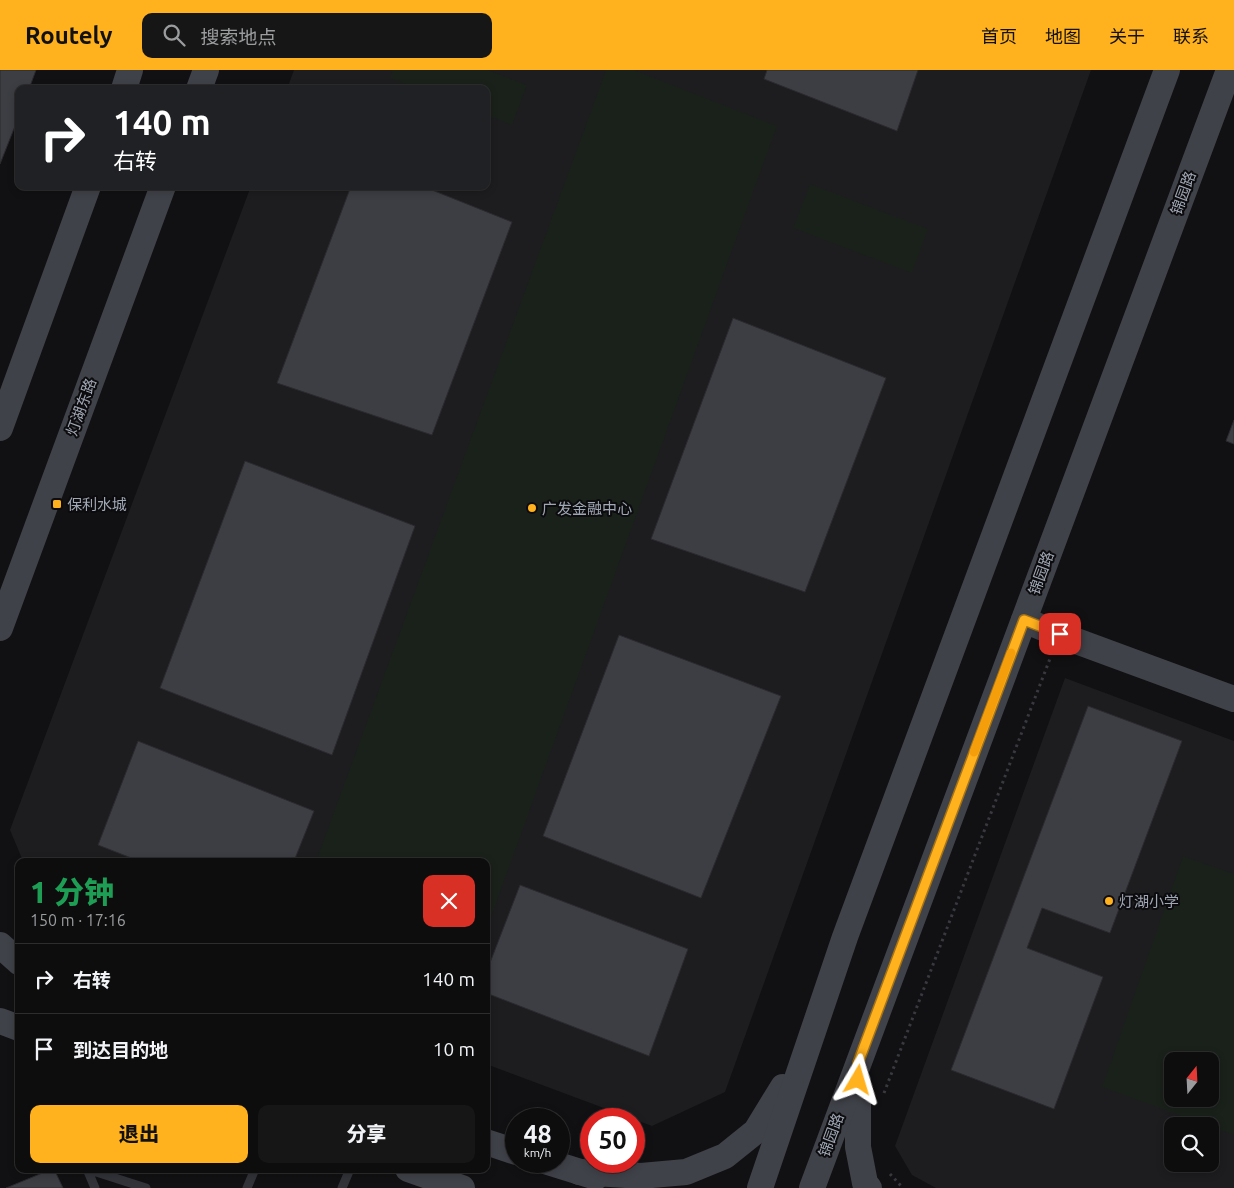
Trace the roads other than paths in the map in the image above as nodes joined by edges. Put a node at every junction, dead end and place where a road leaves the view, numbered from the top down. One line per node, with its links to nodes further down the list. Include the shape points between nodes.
1 (130, 70): 5 (main road)
2 (206, 70): 6 (main road)
3 (1167, 70): 21 (main road, via 845,937)
4 (1229, 70): 10 (main road, 锦园路)
5 (125, 85)
6 (200, 85)
7 (87, 190): 9 (main road)
8 (162, 190): 11 (main road, 灯湖东路)
9 (0, 428)
10 (1024, 620): 12 (main road); 22 (main road, 锦园路)
11 (0, 628)
12 (1234, 699)
13 (0, 945): 14 (main road)
14 (15, 958)
15 (0, 971): 16 (main road)
16 (15, 976)
17 (0, 1021): 18 (main road)
18 (15, 1027)
19 (0, 1029): 20 (main road)
20 (15, 1031)
21 (808, 1048): 26 (main road, via 756,1131 725,1156 686,1172 641,1176); 38 (main road)
22 (858, 1063): 39 (main road, 锦园路); 40 (main road, via 858,1147 865,1183)
23 (490, 1143): 24 (main road)
24 (505, 1148)
25 (570, 1169): 26 (main road)
26 (579, 1172): 37 (main road)
27 (89, 1173): 32 (lane)
28 (99, 1173): 33 (lane)
29 (253, 1173): 34 (lane)
30 (348, 1173): 35 (lane)
31 (419, 1173): 36 (main road)
32 (95, 1188)
33 (146, 1188)
34 (247, 1188)
35 (342, 1188)
36 (462, 1188)
37 (633, 1188)
38 (760, 1188)
39 (812, 1188)
40 (869, 1188)

